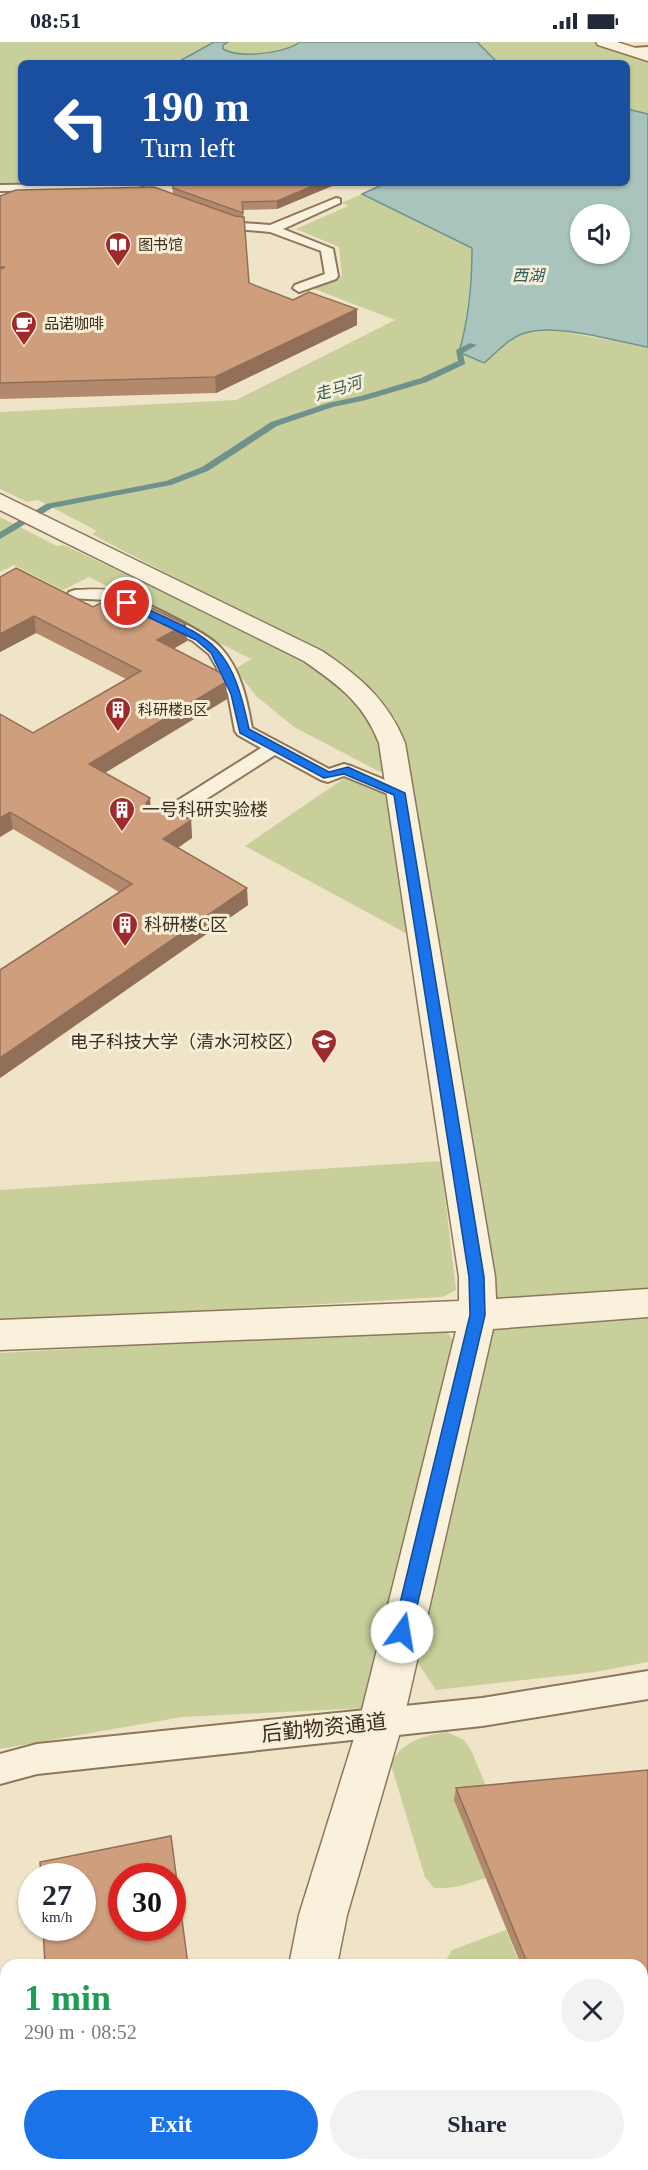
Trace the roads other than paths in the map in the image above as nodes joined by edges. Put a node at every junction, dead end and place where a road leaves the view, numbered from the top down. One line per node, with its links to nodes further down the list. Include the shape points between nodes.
1 (603, 42): 2 (street)
2 (640, 51): 3 (street)
3 (648, 57)
4 (0, 188): 6 (lane, via 130,186)
5 (336, 201): 8 (lane)
6 (174, 202)
7 (207, 214): 8 (lane, via 240,226)
8 (272, 229): 9 (lane, via 327,249 332,276)
9 (299, 288)
10 (9, 506): 13 (street, via 313,656 346,679 373,703 385,722)
11 (75, 595): 12 (lane, via 109,595 199,638 225,666 237,694 244,730)
12 (274, 747): 13 (lane, via 328,776 344,770); 14 (lane)
13 (400, 793): 16 (street, via 477,1277)
14 (160, 820)
15 (648, 1303): 16 (street)
16 (478, 1315): 17 (street); 19 (street)
17 (0, 1335)
18 (648, 1685): 19 (lane, 后勤物资通道, via 482,1712)
19 (381, 1722): 20 (lane, 后勤物资通道, via 37,1759); 21 (street, via 323,1915)
20 (0, 1769)
21 (314, 1959)

